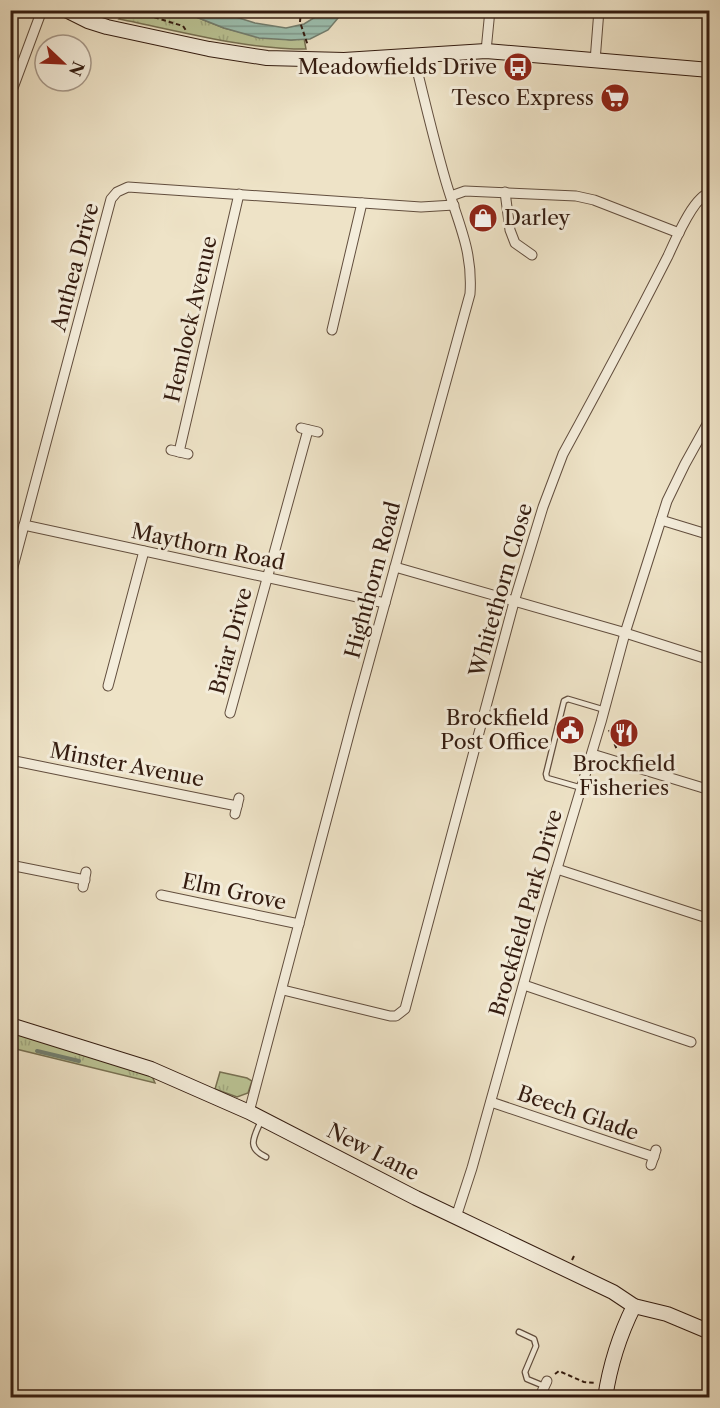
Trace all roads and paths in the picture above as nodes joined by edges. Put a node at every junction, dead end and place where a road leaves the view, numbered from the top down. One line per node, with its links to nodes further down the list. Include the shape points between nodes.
1 (42, 10): 16 (street)
2 (66, 10): 11 (street, via 107,27)
3 (270, 10): 9 (path)
4 (301, 10): 9 (path)
5 (310, 10): 9 (path)
6 (490, 10): 12 (street)
7 (599, 10): 14 (street)
8 (140, 13): 11 (path, via 183,26)
9 (300, 16): 10 (path)
10 (306, 40)
11 (186, 44): 13 (street, via 267,58)
12 (486, 51): 13 (street); 14 (street)
13 (414, 57): 20 (street, Highthorn Road)
14 (595, 61): 15 (street)
15 (710, 70)
16 (10, 96)
17 (505, 192): 20 (street, Anthea Drive, via 465,191); 22 (street, Anthea Drive, via 594,200); 23 (street, via 515,243)
18 (239, 194): 21 (street, Anthea Drive); 27 (street, Hemlock Avenue); 29 (street, Anthea Drive, via 128,187 111,199)
19 (710, 194): 22 (street, Whitethorn Close, via 699,199)
20 (453, 201): 21 (street, Anthea Drive, via 421,207); 32 (street, Highthorn Road, via 467,247 470,294)
21 (362, 203): 24 (street)
22 (679, 233): 35 (street, Whitethorn Close, via 563,454)
23 (532, 255)
24 (332, 330)
25 (710, 419): 28 (street, Brockfield Park Drive, via 684,464)
26 (309, 430): 34 (street, Briar Drive)
27 (179, 452)
28 (661, 520): 30 (street); 37 (street, Brockfield Park Drive)
29 (24, 525): 31 (street, Maythorn Road); 33 (street, Anthea Drive)
30 (710, 535)
31 (144, 551): 34 (street, Maythorn Road); 39 (street)
32 (395, 567): 35 (street); 36 (street, Highthorn Road)
33 (10, 578)
34 (267, 579): 36 (street, Maythorn Road); 41 (street, Briar Drive)
35 (514, 602): 37 (street); 56 (street, Whitethorn Close, via 405,1009 390,1016)
36 (385, 603): 54 (street, Highthorn Road)
37 (625, 633): 38 (street); 40 (street, Brockfield Park Drive)
38 (710, 660)
39 (108, 686)
40 (605, 710): 42 (street, Brockfield Park Drive); 46 (lane, via 564,701 546,774 547,778)
41 (230, 713)
42 (602, 722): 43 (street, Brockfield Park Drive); 45 (path, via 615,741)
43 (592, 754): 45 (street); 46 (street, Brockfield Park Drive)
44 (10, 760): 48 (street, Minster Avenue)
45 (615, 760): 47 (street)
46 (582, 788): 50 (street, Brockfield Park Drive)
47 (710, 790)
48 (237, 806)
49 (10, 865): 51 (street)
50 (557, 868): 53 (street); 55 (street, Brockfield Park Drive)
51 (85, 879)
52 (162, 894): 54 (street, Elm Grove)
53 (710, 919)
54 (299, 924): 56 (street, Highthorn Road)
55 (524, 984): 58 (street); 59 (street, Brockfield Park Drive)
56 (283, 990): 60 (street, Highthorn Road)
57 (10, 1025): 60 (street, New Lane, via 151,1069)
58 (691, 1041)
59 (491, 1102): 62 (street, Beech Glade); 63 (street, Brockfield Park Drive)
60 (256, 1115): 61 (lane, via 253,1145); 63 (street, New Lane)
61 (266, 1157)
62 (654, 1157)
63 (456, 1217): 64 (street, New Lane, via 613,1292)
64 (634, 1306): 66 (street, New Lane, via 667,1314); 70 (street, via 613,1356)
65 (519, 1332): 68 (lane, via 534,1339 536,1346 525,1372 527,1379)
66 (710, 1332)
67 (596, 1383): 68 (path, via 559,1371)
68 (546, 1384): 69 (street)
69 (539, 1398)
70 (605, 1398)

